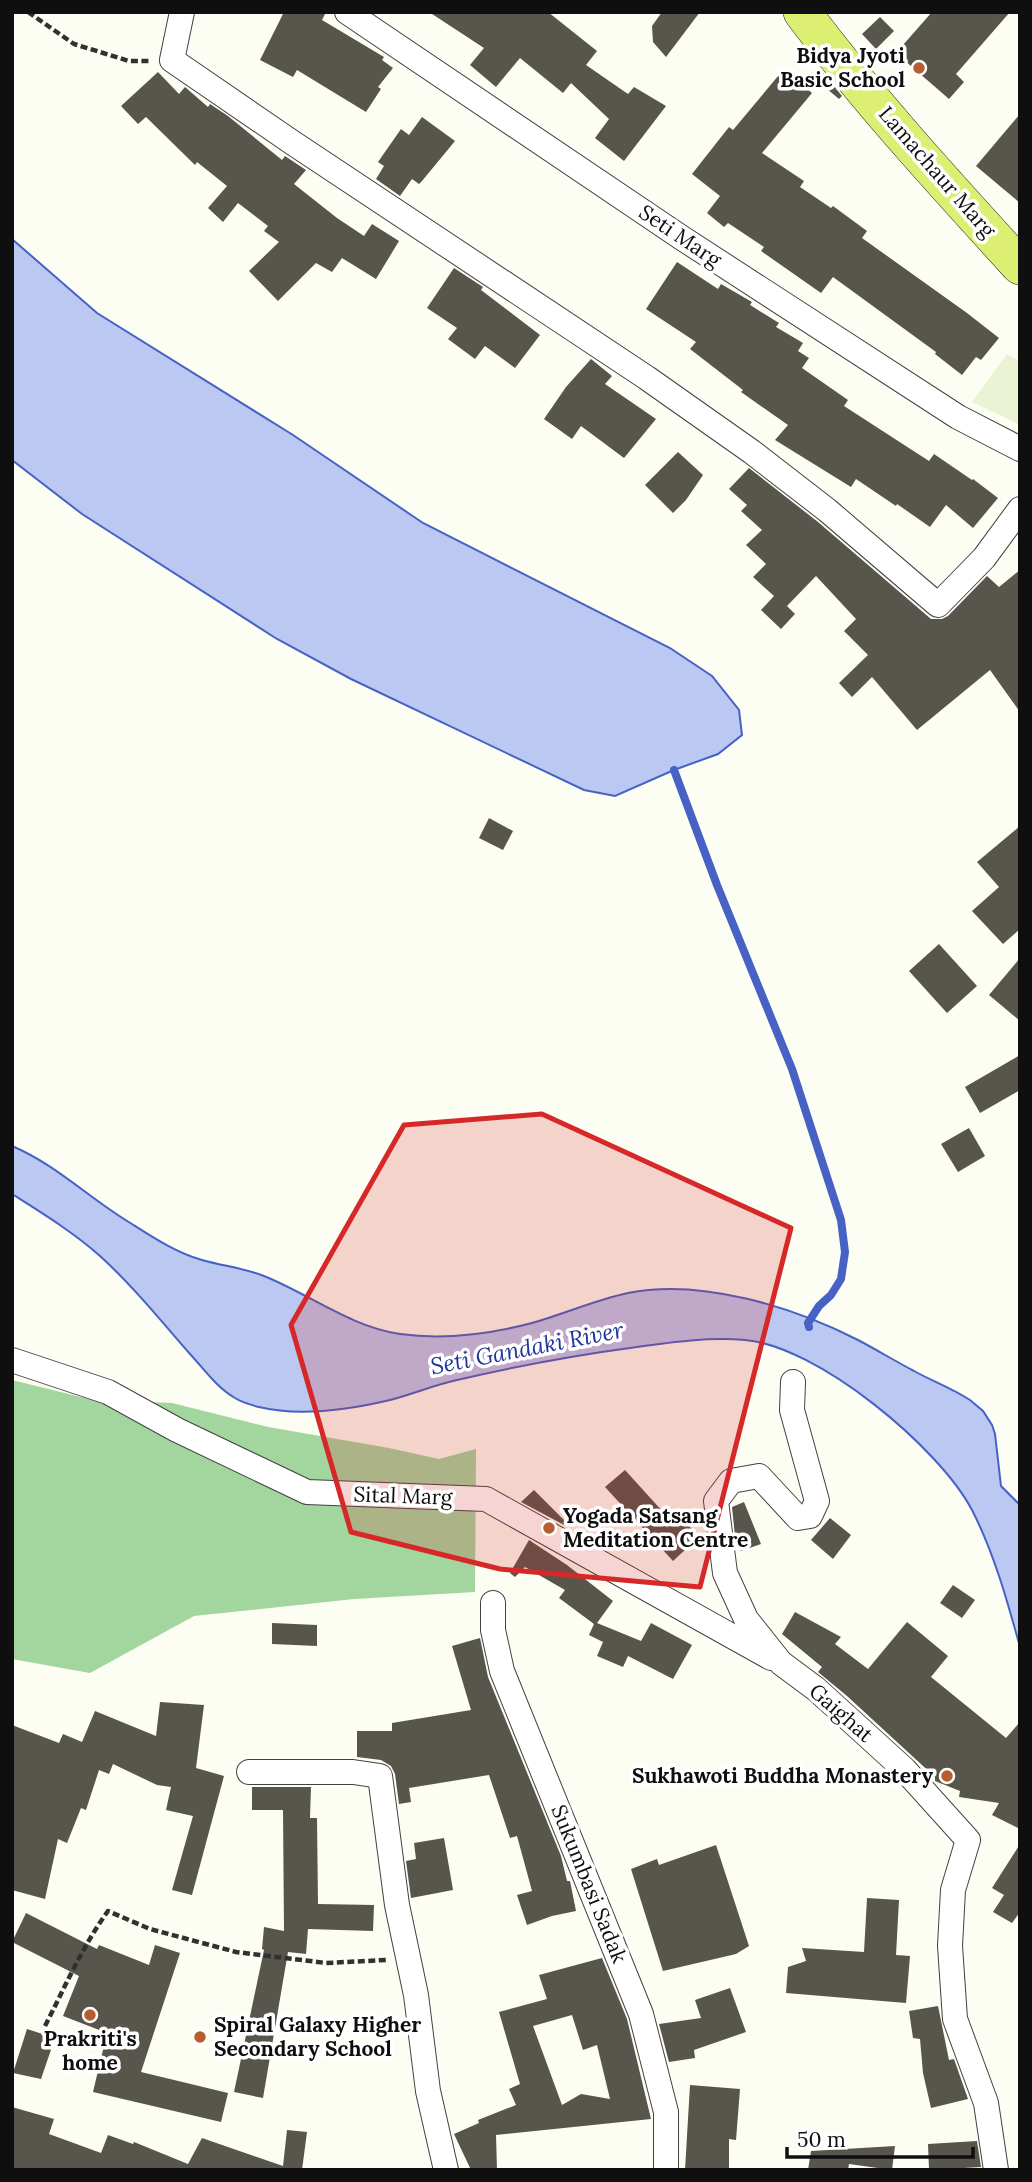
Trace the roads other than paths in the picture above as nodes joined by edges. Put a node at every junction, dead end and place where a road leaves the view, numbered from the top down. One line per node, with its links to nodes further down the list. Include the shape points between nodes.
1 (182, 12): 6 (street, via 172,60 752,452 938,605 984,558)
2 (347, 12): 5 (street, Seti Marg, via 739,275 958,417)
3 (802, 12): 4 (main road, Lamachaur Marg)
4 (1020, 266)
5 (1020, 449)
6 (1020, 509)
7 (12, 1360): 10 (street, Sital Marg, via 108,1392 307,1492 486,1499)
8 (793, 1382): 10 (street, Gaighat, via 792,1410 817,1502 810,1516 798,1518 759,1476 731,1481 716,1501 725,1573 746,1619)
9 (493, 1604): 13 (street, Sukumbasi Sadak, via 502,1671 641,2014 666,2112)
10 (781, 1663): 14 (street, Gaighat, via 904,1769 968,1840 953,1890 954,2007 986,2103)
11 (249, 1772): 12 (street, via 380,1776 428,2091)
12 (446, 2170)
13 (666, 2170)
14 (996, 2170)

